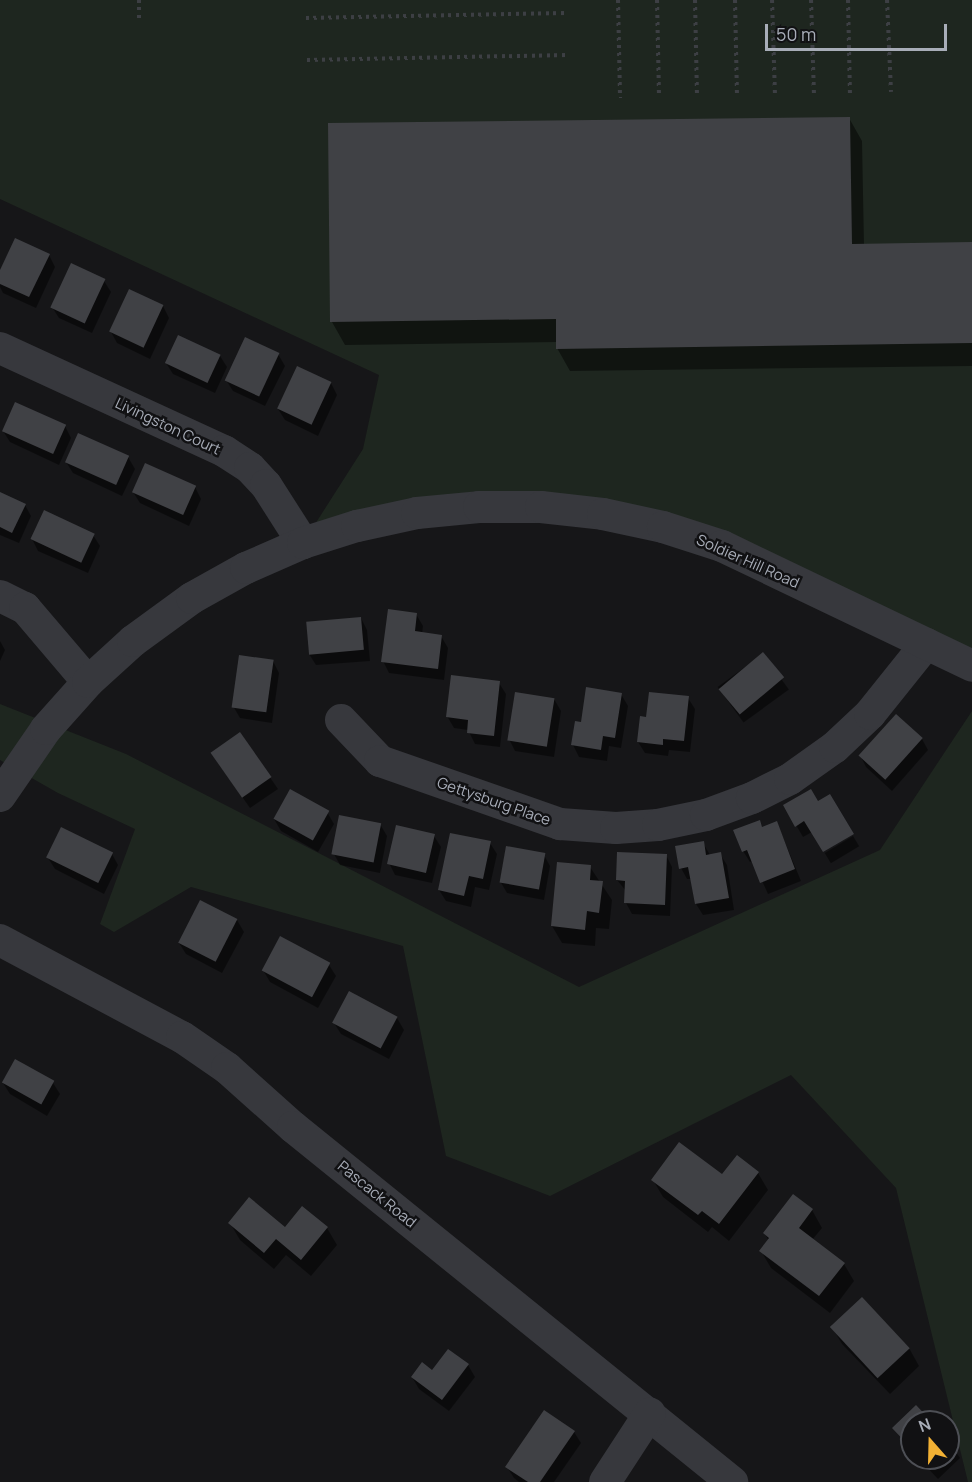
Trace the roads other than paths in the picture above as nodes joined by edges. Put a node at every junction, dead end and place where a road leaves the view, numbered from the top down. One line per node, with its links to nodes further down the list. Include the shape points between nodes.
1 (0, 348): 2 (street, Livingston Court, via 224,451 250,468 266,485)
2 (303, 543): 4 (street, Soldier Hill Road, via 417,513 479,507 541,507 603,514 663,527 722,546); 6 (street, Soldier Hill Road, via 192,598 133,641)
3 (0, 596): 6 (street, via 25,608)
4 (926, 644): 5 (street, Soldier Hill Road); 7 (street, Gettysburg Place, via 870,714 835,747 790,779 706,815 658,825 616,828 560,824 380,761)
5 (972, 666)
6 (88, 682): 8 (street, Soldier Hill Road, via 46,729)
7 (341, 720)
8 (0, 796)
9 (0, 940): 10 (street, Pascack Road, via 182,1037 227,1068 293,1127)
10 (650, 1413): 11 (street); 12 (street, Pascack Road)
11 (605, 1482)
12 (732, 1482)

